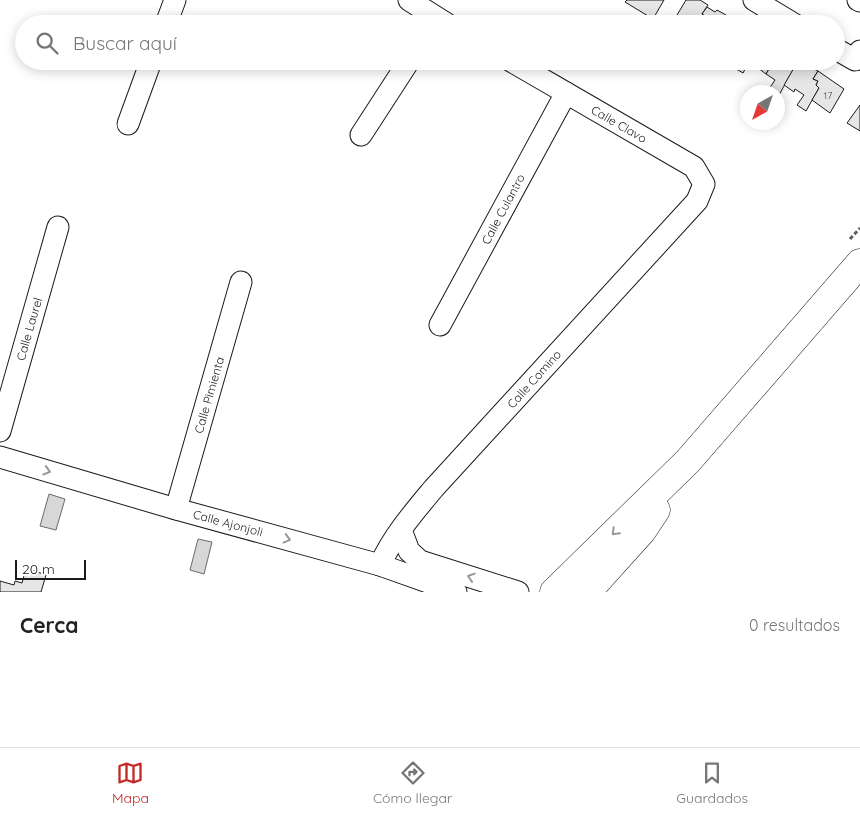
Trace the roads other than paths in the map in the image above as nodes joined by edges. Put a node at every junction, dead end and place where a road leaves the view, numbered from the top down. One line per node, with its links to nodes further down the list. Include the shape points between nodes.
1 (175, 0): 4 (street)
2 (409, 0): 5 (street)
3 (754, 0): 6 (street)
4 (169, 15)
5 (429, 15)
6 (779, 15)
7 (860, 51): 8 (street, via 855,60)
8 (845, 54)
9 (148, 70): 13 (street)
10 (403, 70): 14 (street)
11 (526, 70): 12 (street, Calle Clavo)
12 (566, 93): 15 (street, Calle Clavo, via 694,167 704,184); 19 (street, Calle Culantro)
13 (128, 124)
14 (361, 135)
15 (697, 201): 24 (street, Calle Comino, via 434,488)
16 (58, 227): 20 (street, Calle Laurel)
17 (860, 264): 22 (main road)
18 (241, 282): 23 (street, Calle Pimienta)
19 (440, 325)
20 (0, 431)
21 (0, 457): 23 (street, Calle Ajonjoli, one-way to 23)
22 (688, 461): 26 (main road, via 642,531); 29 (main road, one-way to 29)
23 (176, 509): 25 (street, Calle Ajonjoli, one-way to 25)
24 (400, 530): 25 (street, Calle Comino); 28 (street, one-way to 24, via 420,561 409,551)
25 (380, 565): 27 (street, Calle Ajonjoli)
26 (595, 588)
27 (456, 592)
28 (518, 592)
29 (554, 592)

